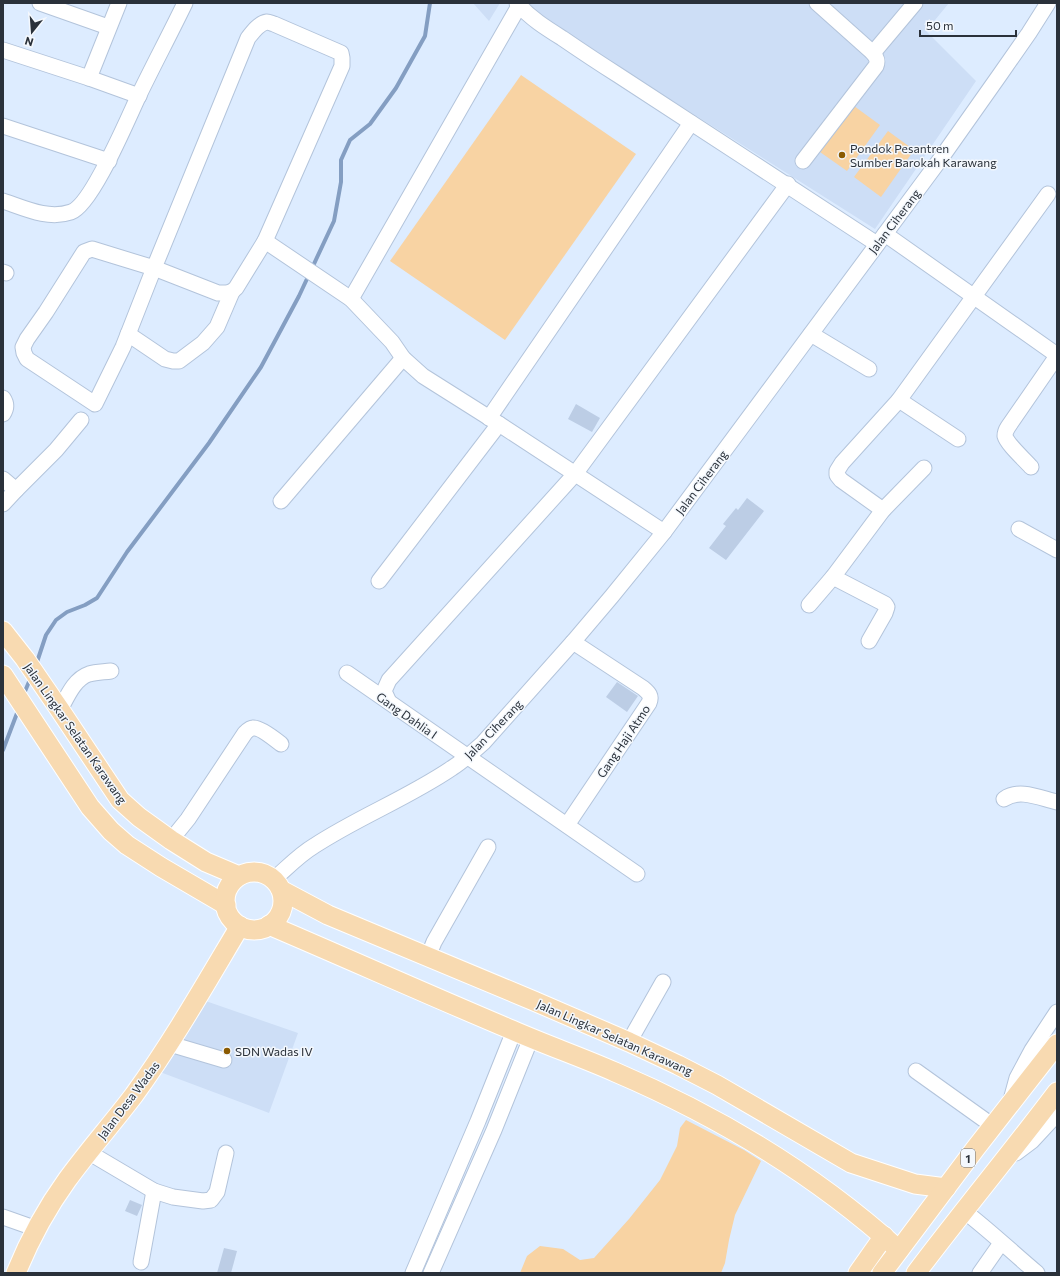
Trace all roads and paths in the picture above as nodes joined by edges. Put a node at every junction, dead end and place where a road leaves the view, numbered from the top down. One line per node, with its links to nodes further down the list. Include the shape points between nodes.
1 (40, 3): 8 (street)
2 (119, 3): 8 (street)
3 (185, 3): 12 (street)
4 (817, 3): 10 (street)
5 (915, 3): 10 (street)
6 (1048, 3): 20 (street, Jalan Ciherang, via 999,76)
7 (518, 4): 13 (street, via 528,15); 25 (street)
8 (108, 27): 11 (street)
9 (3, 50): 11 (street)
10 (873, 54): 16 (street, via 877,59 876,66)
11 (89, 78): 12 (street)
12 (139, 96): 15 (street)
13 (691, 123): 17 (street); 35 (street)
14 (3, 126): 15 (street)
15 (109, 161): 19 (street, via 83,202 72,212 57,215 41,214)
16 (803, 162)
17 (788, 184): 20 (street); 39 (street)
18 (1048, 194): 24 (street)
19 (3, 201)
20 (881, 239): 24 (street); 27 (street, Jalan Ciherang)
21 (265, 241): 22 (street, via 342,66 341,53 267,22 248,38); 23 (street); 25 (street)
22 (154, 268): 23 (street, via 218,293); 26 (street); 26 (street, via 92,249 86,251 23,347 28,359 95,404)
23 (232, 292): 26 (street, via 217,327 203,342 178,361 165,359)
24 (973, 297): 28 (street); 32 (street)
25 (352, 299): 29 (street, via 392,342)
26 (128, 334)
27 (811, 334): 30 (street); 46 (street, Jalan Ciherang)
28 (1057, 355): 37 (street, via 1008,427 1005,436)
29 (403, 358): 35 (street, via 423,376); 42 (street)
30 (869, 369)
31 (3, 398): 33 (street, via 6,403)
32 (899, 400): 36 (street); 44 (street, via 837,471 841,480)
33 (3, 414)
34 (81, 420): 41 (street, via 56,450)
35 (494, 421): 39 (street); 49 (street)
36 (958, 439)
37 (1031, 467)
38 (924, 468): 44 (street)
39 (575, 474): 46 (street); 57 (street, via 389,680 384,691)
40 (3, 479): 41 (street)
41 (16, 490): 43 (street)
42 (281, 501)
43 (3, 504)
44 (883, 510): 48 (street)
45 (1019, 529): 47 (street)
46 (664, 532): 53 (street, Jalan Ciherang)
47 (1057, 550)
48 (833, 576): 50 (street); 52 (street, via 887,607)
49 (379, 581)
50 (809, 605)
51 (3, 631): 58 (main road, Jalan Lingkar Selatan Karawang)
52 (869, 641)
53 (573, 642): 60 (street, Jalan Ciherang); 63 (street, Gang Haji Atmo, via 643,688 648,692 650,699)
54 (110, 671): 58 (street, via 90,674 77,681)
55 (347, 673): 57 (street, Gang Dahlia I)
56 (3, 675): 69 (main road, via 90,807 110,831 161,867)
57 (389, 702): 60 (street, Gang Dahlia I)
58 (60, 710): 64 (main road, Jalan Lingkar Selatan Karawang, via 120,800)
59 (281, 744): 64 (street, via 256,728 245,733 188,819)
60 (468, 757): 63 (street, Gang Dahlia I); 68 (street, Jalan Ciherang, via 413,792 302,854)
61 (1004, 799): 62 (street, via 1010,794 1018,793)
62 (1057, 802)
63 (567, 825): 66 (street, Gang Dahlia I)
64 (171, 840): 67 (main road, Jalan Lingkar Selatan Karawang, via 206,862)
65 (488, 847): 72 (street)
66 (638, 874)
67 (239, 876): 68 (main road, via 251,872 263,873); 69 (main road, via 230,884)
68 (278, 885): 70 (main road, via 283,899 282,909); 72 (main road, Jalan Lingkar Selatan Karawang, via 303,903)
69 (226, 904): 71 (main road, via 228,913)
70 (270, 925): 71 (main road, via 255,929); 75 (main road)
71 (240, 926): 77 (main road, Jalan Desa Wadas)
72 (428, 957): 76 (main road, Jalan Lingkar Selatan Karawang)
73 (663, 982): 76 (street)
74 (1057, 1012): 82 (street, via 1021,1070)
75 (523, 1034): 84 (street); 86 (street); 97 (main road, via 615,1072 739,1134 816,1183)
76 (629, 1042): 90 (main road, Jalan Lingkar Selatan Karawang, via 717,1085 851,1163 915,1184)
77 (170, 1044): 79 (street); 87 (main road, Jalan Desa Wadas)
78 (1057, 1044): 82 (main road, 1)
79 (224, 1060)
80 (916, 1071): 85 (street)
81 (1057, 1092): 89 (main road)
82 (1009, 1106): 85 (main road, 1)
83 (1057, 1114): 89 (street, via 1032,1141)
84 (478, 1121): 86 (street); 92 (street)
85 (993, 1126): 90 (main road, 1)
86 (494, 1130): 94 (street)
87 (88, 1152): 91 (street); 96 (main road, Jalan Desa Wadas, via 58,1192)
88 (226, 1153): 91 (street, via 217,1192 211,1200 173,1197)
89 (1001, 1164): 93 (main road)
90 (946, 1188): 99 (main road, 1)
91 (154, 1191): 100 (street)
92 (440, 1210): 94 (street); 101 (street)
93 (964, 1211): 98 (street); 106 (main road)
94 (456, 1216): 103 (street)
95 (3, 1217): 96 (street)
96 (37, 1229): 102 (main road, Jalan Desa Wadas)
97 (884, 1236): 99 (main road); 104 (main road)
98 (1001, 1243): 107 (street); 108 (street)
99 (899, 1250): 105 (main road, 1)
100 (141, 1262)
101 (415, 1272)
102 (16, 1273)
103 (431, 1273)
104 (858, 1273)
105 (882, 1273)
106 (916, 1273)
107 (980, 1273)
108 (1037, 1273)

